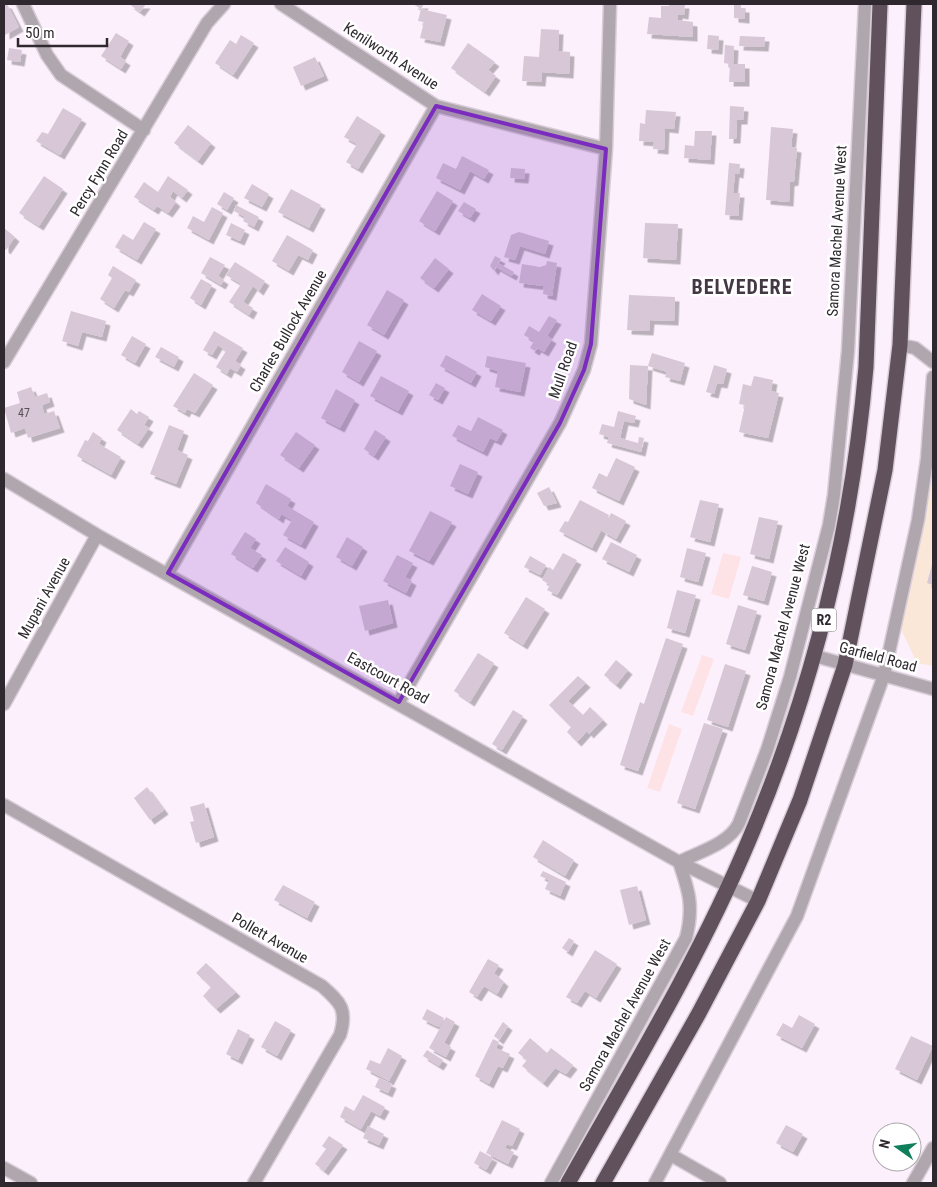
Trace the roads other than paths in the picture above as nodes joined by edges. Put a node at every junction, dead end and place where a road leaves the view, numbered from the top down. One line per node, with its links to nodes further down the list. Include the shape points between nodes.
1 (23, 4): 9 (street, via 47,55 61,75)
2 (224, 4): 9 (street, Percy Fynn Road, via 207,23)
3 (281, 4): 8 (street, Kenilworth Avenue)
4 (610, 4): 10 (street, Mull Road)
5 (865, 4): 25 (street, Samora Machel Avenue West, via 845,395 828,525 790,677 740,823 727,838)
6 (880, 4): 18 (highway, Samora Machel Avenue West / R2, via 862,418 846,519)
7 (914, 4): 11 (highway, R2)
8 (436, 106): 10 (street, Kenilworth Avenue); 17 (street, Charles Bullock Avenue)
9 (144, 130): 12 (street, Percy Fynn Road)
10 (606, 149): 22 (street, Mull Road, via 591,344 584,370 560,423)
11 (900, 345): 13 (street, via 915,348); 19 (highway, R2, via 885,470)
12 (4, 362)
13 (933, 362)
14 (933, 377): 20 (street, via 930,435 911,560)
15 (4, 479): 16 (street, Eastcourt Road)
16 (98, 535): 17 (street, Eastcourt Road); 23 (street, Mupani Avenue)
17 (168, 573): 22 (street, Eastcourt Road)
18 (815, 656): 19 (street, Garfield Road); 26 (highway, Samora Machel Avenue West / R2, via 772,784)
19 (845, 665): 20 (street, Garfield Road); 27 (highway, R2, via 800,800)
20 (884, 675): 21 (street, Garfield Road); 29 (street, via 797,916)
21 (933, 689)
22 (399, 702): 25 (street, Eastcourt Road)
23 (4, 704)
24 (4, 806): 32 (street, Pollett Avenue, via 322,986 343,1008 340,1034)
25 (679, 862): 26 (street, Eastcourt Road); 33 (street, Samora Machel Avenue West, via 692,907 686,938)
26 (729, 886): 27 (street, Eastcourt Road); 34 (highway, Samora Machel Avenue West / R2, via 652,1034)
27 (758, 901): 35 (highway, R2)
28 (933, 1148): 38 (street)
29 (671, 1155): 36 (street); 37 (street)
30 (4, 1168): 31 (street)
31 (31, 1183)
32 (254, 1183)
33 (551, 1183)
34 (568, 1183)
35 (603, 1183)
36 (655, 1183)
37 (720, 1183)
38 (914, 1183)

